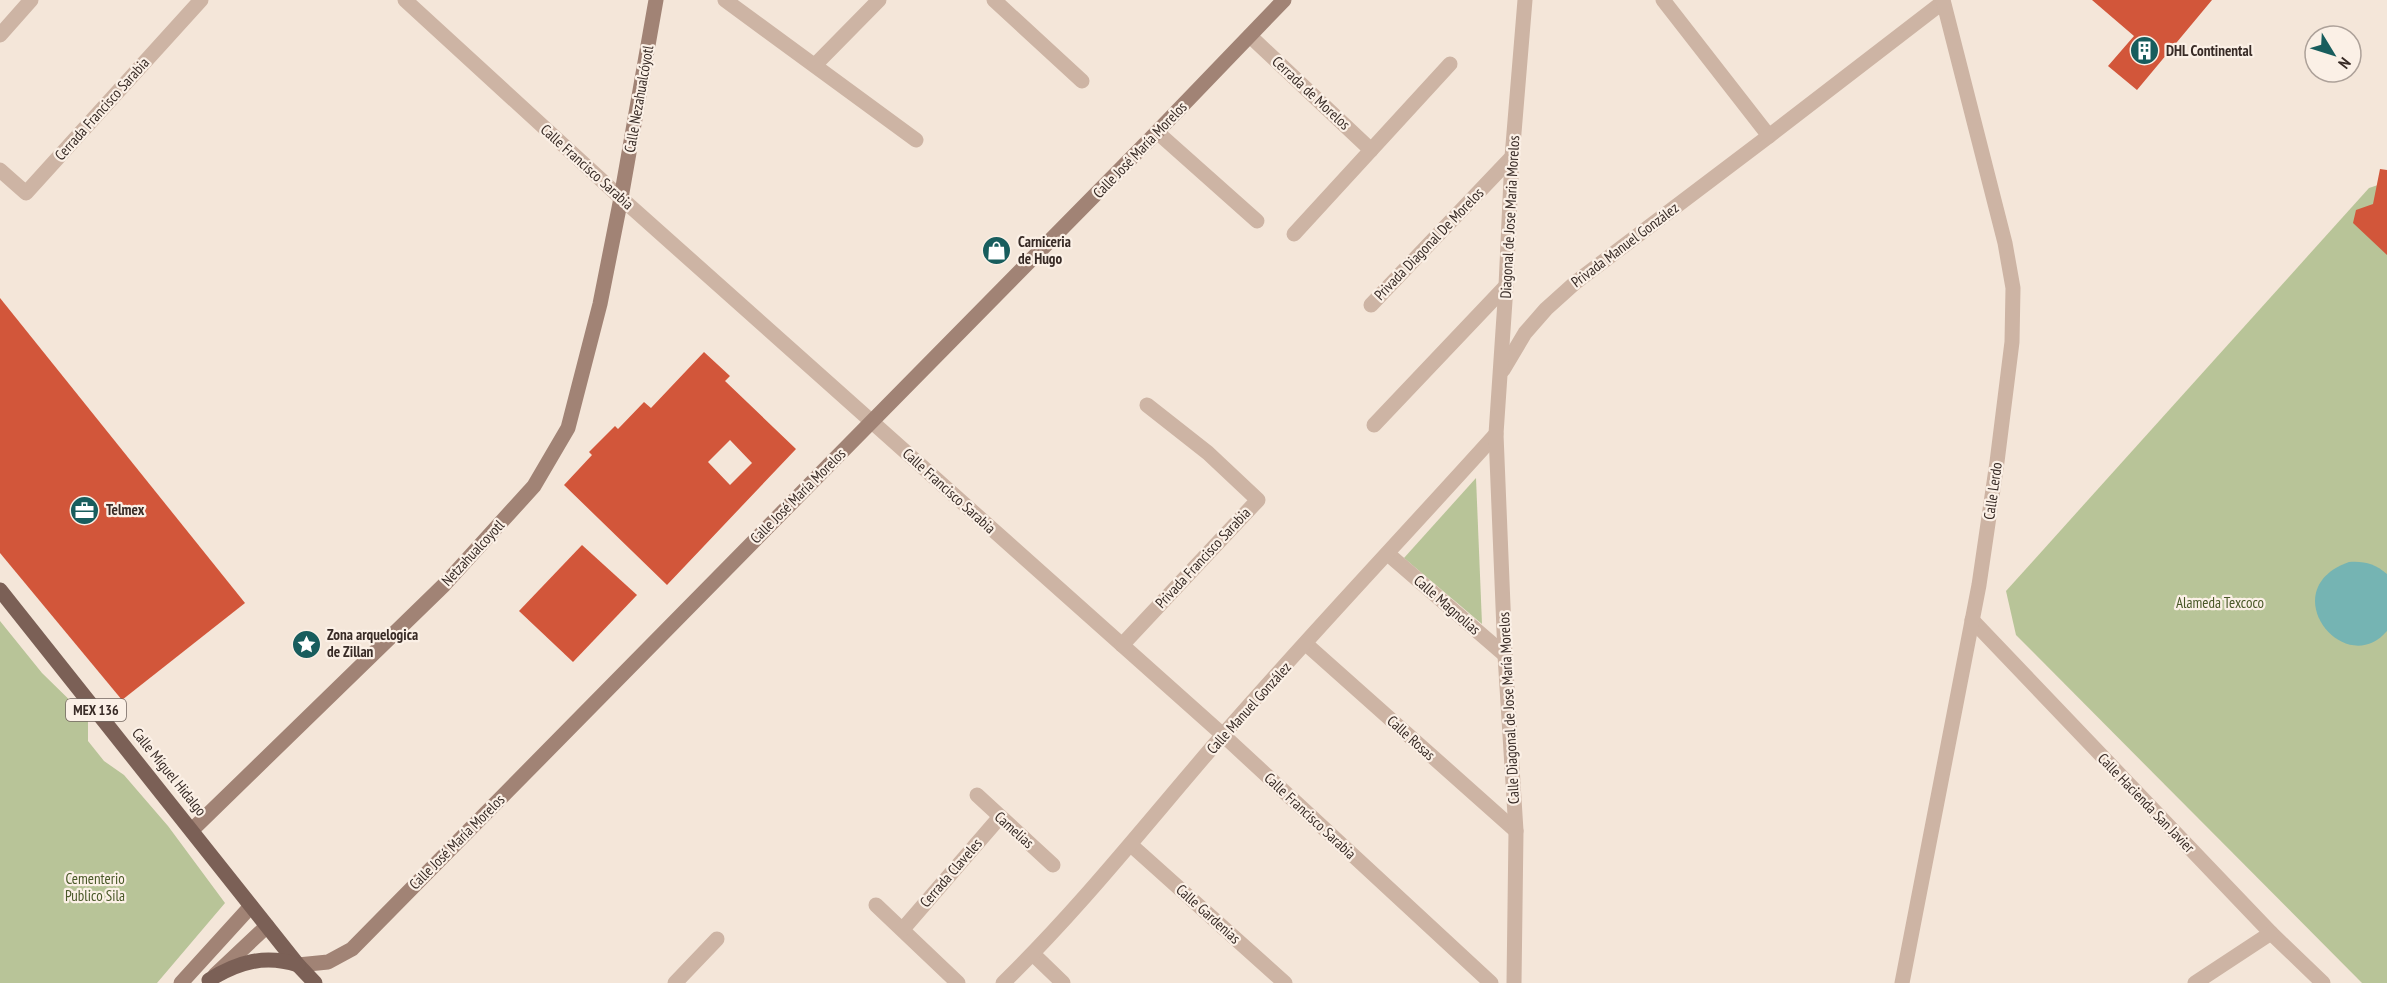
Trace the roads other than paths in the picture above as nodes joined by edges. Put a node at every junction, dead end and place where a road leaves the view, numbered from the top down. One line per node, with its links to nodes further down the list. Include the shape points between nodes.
1 (31, 0): 12 (street)
2 (201, 0): 22 (street, Cerrada Francisco Sarabia, via 26,193)
3 (405, 0): 23 (street, Calle Francisco Sarabia)
4 (656, 0): 23 (street, Calle Nezahualcóyotl)
5 (725, 0): 15 (street)
6 (879, 0): 15 (street)
7 (994, 0): 16 (street)
8 (1284, 0): 13 (street, Calle José María Morelos)
9 (1525, 0): 21 (street, Diagonal de Jose Maria Morelos)
10 (1663, 0): 18 (street)
11 (1943, 1): 18 (street, Privada Manuel González); 35 (street, Calle Lerdo, via 1994,194 2013,288 2012,342)
12 (0, 35)
13 (1251, 36): 17 (street, Calle José María Morelos); 20 (street, Cerrada de Morelos)
14 (1450, 64): 20 (street)
15 (815, 65): 19 (street)
16 (1082, 81)
17 (1157, 132): 24 (street); 30 (street, Calle José María Morelos)
18 (1769, 136): 28 (street, Privada Manuel González, via 1576,282 1525,333)
19 (916, 140)
20 (1371, 150): 25 (street)
21 (1512, 157): 26 (street, Diagonal de Jose Maria Morelos); 27 (street, Privada Diagonal De Morelos)
22 (0, 170)
23 (621, 198): 30 (street, Calle Francisco Sarabia); 42 (street, Netzahualcoyotl, via 600,304 568,428 534,486 444,585)
24 (1257, 221)
25 (1294, 234)
26 (1506, 286): 28 (street, Diagonal de Jose Maria Morelos); 31 (street)
27 (1371, 305)
28 (1501, 373): 32 (street, Diagonal de Jose Maria Morelos)
29 (1147, 405): 37 (street, Privada Francisco Sarabia, via 1208,453 1258,500)
30 (872, 422): 37 (street, Calle Francisco Sarabia); 53 (street, Calle José María Morelos, via 352,949 328,962 309,966)
31 (1374, 425)
32 (1496, 434): 33 (street, Calle Manuel González); 38 (street, Calle Diagonal de Jose María Morelos)
33 (1388, 554): 36 (street, Calle Manuel González); 38 (street, Calle Magnolias)
34 (0, 590): 42 (main road, Calle Míguel Hidalgo / MEX 136)
35 (1972, 620): 50 (street, Calle Hacienda San Javier); 63 (street, Calle Lerdo)
36 (1306, 644): 39 (street, Calle Manuel González); 43 (street, Calle Rosas)
37 (1122, 645): 39 (street, Calle Francisco Sarabia)
38 (1505, 655): 43 (street, Calle Diagonal de Jose María Morelos)
39 (1223, 735): 44 (street, Calle Manuel González); 61 (street, Calle Francisco Sarabia)
40 (977, 795): 41 (street, Camelias)
41 (999, 818): 45 (street, Camelias); 49 (street, Cerrada Claveles)
42 (192, 830): 47 (main road, Calle Míguel Hidalgo / MEX 136)
43 (1516, 831): 62 (street, Calle Diagonal de Jose María Morelos)
44 (1131, 845): 52 (street, Calle Manuel González); 60 (street, Calle Gardenias)
45 (1053, 865)
46 (876, 905): 49 (street)
47 (251, 906): 48 (main road, Calle Míguel Hidalgo / MEX 136); 55 (street)
48 (267, 926): 53 (main road, Calle Míguel Hidalgo / MEX 136); 54 (street)
49 (903, 929): 57 (street)
50 (2271, 933): 64 (street); 65 (street, Calle Hacienda San Javier)
51 (717, 939): 56 (street)
52 (1033, 954): 58 (street, Calle Manuel González); 59 (street)
53 (308, 977): 54 (main road, via 279,960 258,959 239,964)
54 (208, 982)
55 (181, 983)
56 (675, 983)
57 (958, 983)
58 (1003, 983)
59 (1063, 983)
60 (1285, 983)
61 (1491, 983)
62 (1514, 983)
63 (1902, 983)
64 (2195, 983)
65 (2323, 983)

